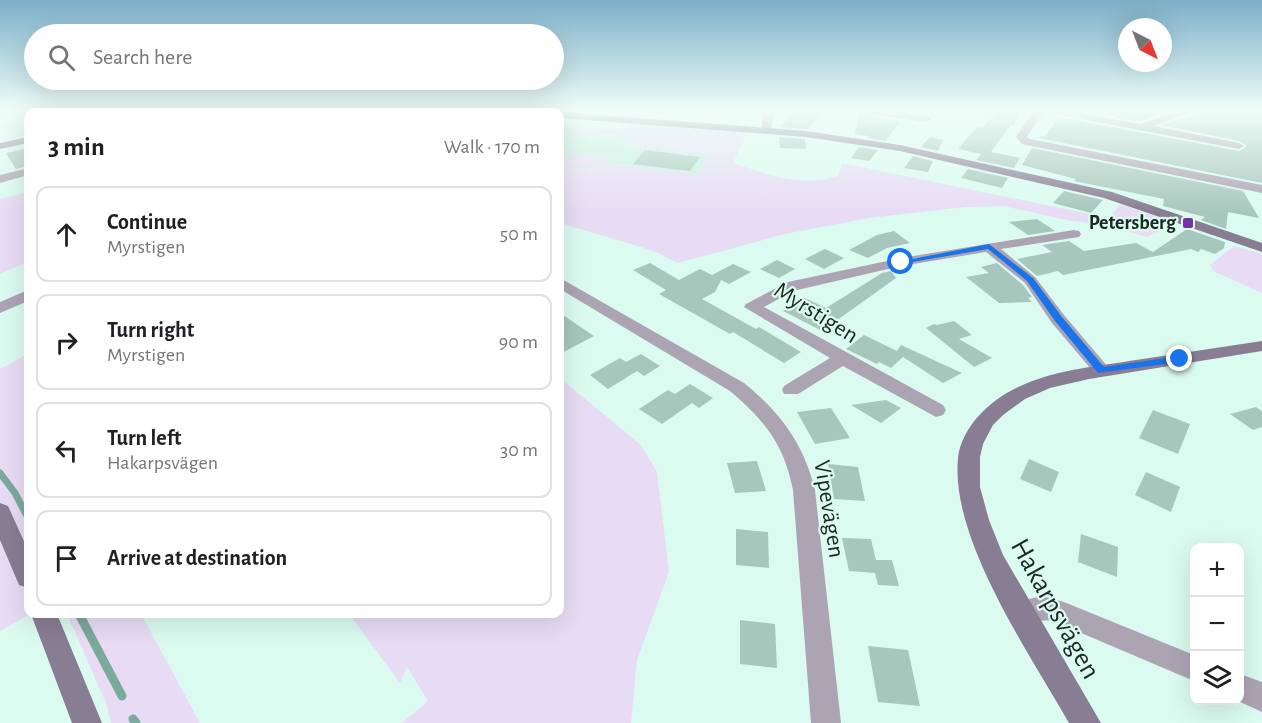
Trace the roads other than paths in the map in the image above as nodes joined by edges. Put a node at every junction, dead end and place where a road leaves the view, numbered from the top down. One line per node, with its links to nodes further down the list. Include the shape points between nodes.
1 (880, 145): 10 (street, via 1079,188)
2 (1040, 145): 7 (street)
3 (1233, 145): 4 (street)
4 (1239, 146)
5 (24, 173): 6 (street)
6 (0, 179)
7 (1262, 189)
8 (1074, 234): 9 (street, Myrstigen)
9 (989, 247): 15 (street, Myrstigen, via 788,287 752,307); 16 (street, via 1030,280)
10 (1262, 248)
11 (564, 285): 17 (street, Vipevägen, via 737,387)
12 (24, 297): 13 (street)
13 (0, 308)
14 (1262, 345): 16 (street, Hakarpsvägen)
15 (843, 358): 17 (street); 18 (street, Myrstigen)
16 (1101, 371): 21 (street, Hakarpsvägen, via 1050,382 1008,401 984,423 969,456 968,476 975,513 994,566)
17 (778, 398): 27 (street, Vipevägen, via 785,436 800,467)
18 (936, 410)
19 (0, 512): 20 (street)
20 (24, 569)
21 (1021, 611): 23 (street, via 1055,610); 28 (street, Hakarpsvägen)
22 (46, 618): 26 (street)
23 (1190, 666)
24 (1244, 689): 25 (street)
25 (1262, 697)
26 (87, 723)
27 (826, 723)
28 (1086, 723)

